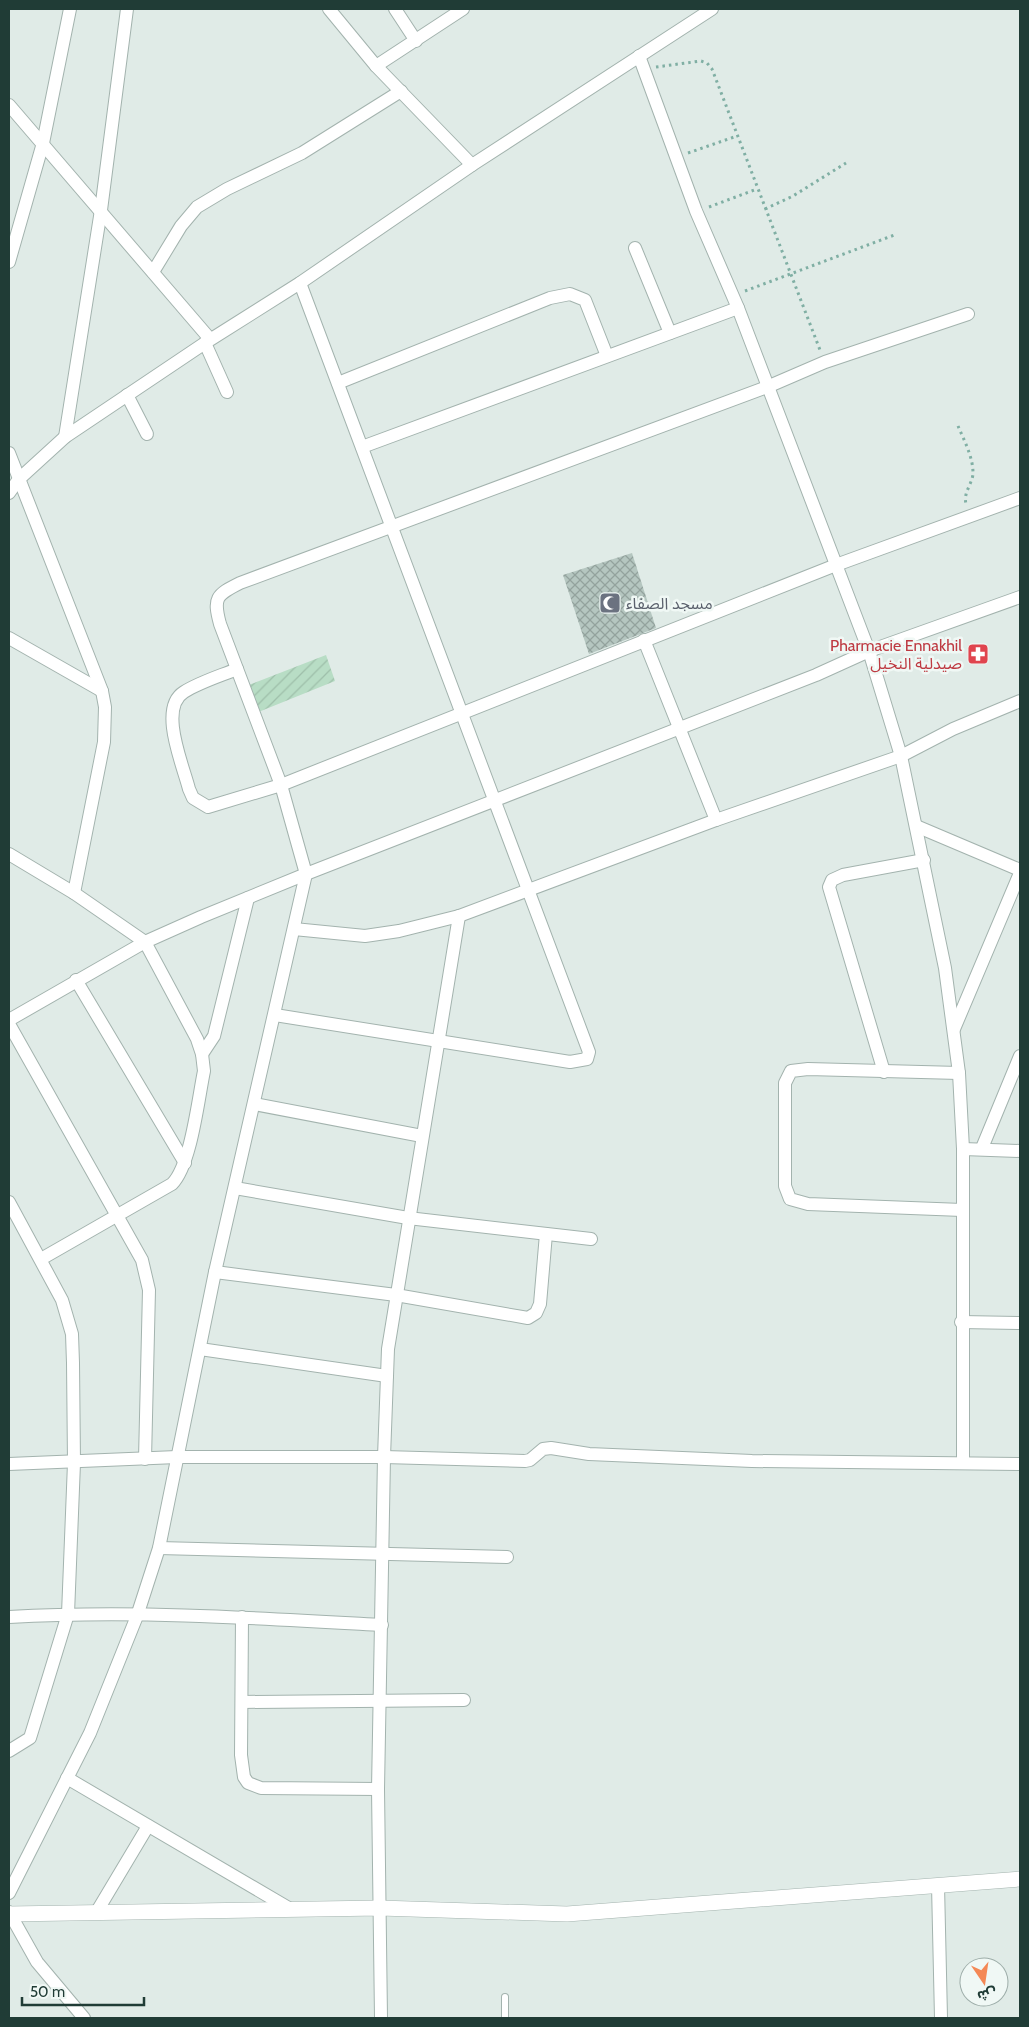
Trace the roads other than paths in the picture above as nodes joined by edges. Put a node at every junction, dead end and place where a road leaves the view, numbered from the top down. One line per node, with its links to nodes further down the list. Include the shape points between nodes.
1 (70, 9): 12 (street)
2 (127, 9): 14 (street)
3 (329, 9): 9 (street)
4 (395, 9): 7 (street)
5 (463, 9): 7 (street)
6 (712, 9): 8 (street)
7 (416, 41): 9 (street)
8 (639, 56): 13 (street); 19 (street, via 696,211)
9 (376, 66): 10 (street)
10 (401, 92): 13 (street); 17 (street, via 302,152 227,189 197,208 181,226)
11 (11, 111): 12 (street)
12 (43, 143): 14 (street); 16 (street)
13 (472, 165): 18 (street)
14 (101, 210): 17 (street); 29 (street)
15 (635, 248): 21 (street)
16 (9, 262)
17 (153, 272): 22 (street)
18 (300, 283): 22 (street); 24 (street)
19 (738, 308): 21 (street); 25 (street)
20 (968, 314): 25 (street, via 825,362)
21 (670, 333): 23 (street)
22 (208, 341): 26 (street); 27 (street)
23 (607, 356): 24 (street, via 585,300 570,294 550,298); 30 (street)
24 (338, 383): 30 (street)
25 (767, 387): 35 (street); 36 (street)
26 (227, 392)
27 (127, 396): 28 (street); 29 (street)
28 (146, 434)
29 (65, 437): 32 (street)
30 (362, 447): 35 (street)
31 (9, 452): 32 (street)
32 (19, 479): 33 (street); 42 (street)
33 (9, 493)
34 (1020, 498): 36 (street)
35 (391, 525): 41 (street, via 222,591 216,608); 44 (street)
36 (836, 565): 39 (street); 40 (street)
37 (1020, 597): 40 (street)
38 (9, 638): 42 (street)
39 (644, 640): 44 (street); 45 (street)
40 (869, 651): 45 (street); 46 (street)
41 (237, 669): 47 (street); 47 (street, via 183,692 172,707 172,723 189,789 193,798 208,808)
42 (102, 691): 56 (street, via 106,716 104,742)
43 (1020, 701): 46 (street, via 953,729)
44 (463, 714): 47 (street); 48 (street)
45 (680, 728): 48 (street); 49 (street)
46 (901, 756): 49 (street); 50 (street)
47 (281, 785): 54 (street)
48 (495, 800): 54 (street); 55 (street)
49 (716, 820): 55 (street)
50 (916, 826): 52 (street); 53 (street)
51 (9, 854): 56 (street)
52 (924, 860): 65 (street); 69 (street, via 843,875 832,880 829,887)
53 (1020, 871): 65 (street)
54 (306, 874): 57 (street); 59 (street)
55 (530, 891): 58 (street); 66 (street, via 586,1039 589,1056 584,1061 570,1062)
56 (74, 892): 60 (street)
57 (248, 898): 60 (street); 67 (street, via 214,1036)
58 (459, 916): 59 (street, via 365,936); 66 (street)
59 (294, 929): 62 (street)
60 (145, 942): 61 (street); 67 (street)
61 (76, 980): 63 (street); 76 (street)
62 (275, 1015): 66 (street); 71 (street)
63 (9, 1020)
64 (9, 1024): 80 (street)
65 (954, 1029): 70 (street)
66 (437, 1041): 72 (street)
67 (202, 1054): 76 (street, via 204,1071)
68 (1020, 1056): 73 (street)
69 (884, 1072): 70 (street); 79 (street, via 798,1069 788,1074 785,1083 786,1193 796,1202 808,1204)
70 (959, 1073): 74 (street)
71 (254, 1104): 72 (street); 77 (street)
72 (422, 1136): 81 (street)
73 (982, 1148): 74 (street); 75 (street)
74 (963, 1149): 79 (street)
75 (1020, 1150)
76 (185, 1163): 80 (street, via 172,1184)
77 (235, 1188): 81 (street); 85 (street)
78 (9, 1202): 84 (street)
79 (962, 1210): 87 (street)
80 (118, 1214): 84 (street); 93 (street, via 142,1260 149,1290)
81 (408, 1218): 82 (street); 86 (street)
82 (546, 1234): 83 (street); 86 (street, via 540,1304 532,1316 519,1318)
83 (591, 1239)
84 (41, 1259): 94 (street, via 62,1300 72,1334)
85 (215, 1272): 86 (street); 89 (street)
86 (396, 1295): 90 (street)
87 (962, 1322): 88 (street); 95 (street)
88 (1020, 1323)
89 (200, 1349): 90 (street); 91 (street)
90 (387, 1376): 92 (street)
91 (177, 1457): 92 (street); 93 (street); 98 (street)
92 (384, 1457): 95 (street, via 525,1461 551,1448 589,1454 752,1461); 99 (street)
93 (145, 1459): 94 (street)
94 (74, 1463): 96 (street); 101 (street)
95 (963, 1463): 97 (street)
96 (9, 1464)
97 (1020, 1464)
98 (159, 1548): 99 (street); 102 (street)
99 (383, 1552): 100 (street); 105 (street)
100 (507, 1557)
101 (68, 1614): 102 (street); 103 (street); 109 (street, via 30,1738)
102 (137, 1616): 104 (street); 110 (street, via 90,1733)
103 (9, 1617)
104 (242, 1617): 105 (street); 108 (street)
105 (382, 1625): 106 (street)
106 (379, 1700): 107 (street); 108 (street); 111 (street)
107 (464, 1700)
108 (242, 1702): 111 (street, via 242,1768 252,1786)
109 (9, 1751)
110 (66, 1778): 112 (street); 115 (street)
111 (378, 1789): 116 (street)
112 (148, 1826): 117 (street); 119 (street)
113 (1020, 1879): 114 (street)
114 (938, 1885): 116 (street, via 567,1914); 124 (street)
115 (9, 1893)
116 (380, 1908): 117 (street); 122 (street)
117 (292, 1910): 119 (street)
118 (9, 1913): 119 (street); 121 (street, via 37,1962)
119 (96, 1913)
120 (505, 1997): 123 (lane)
121 (84, 2018)
122 (382, 2018)
123 (505, 2018)
124 (942, 2018)

